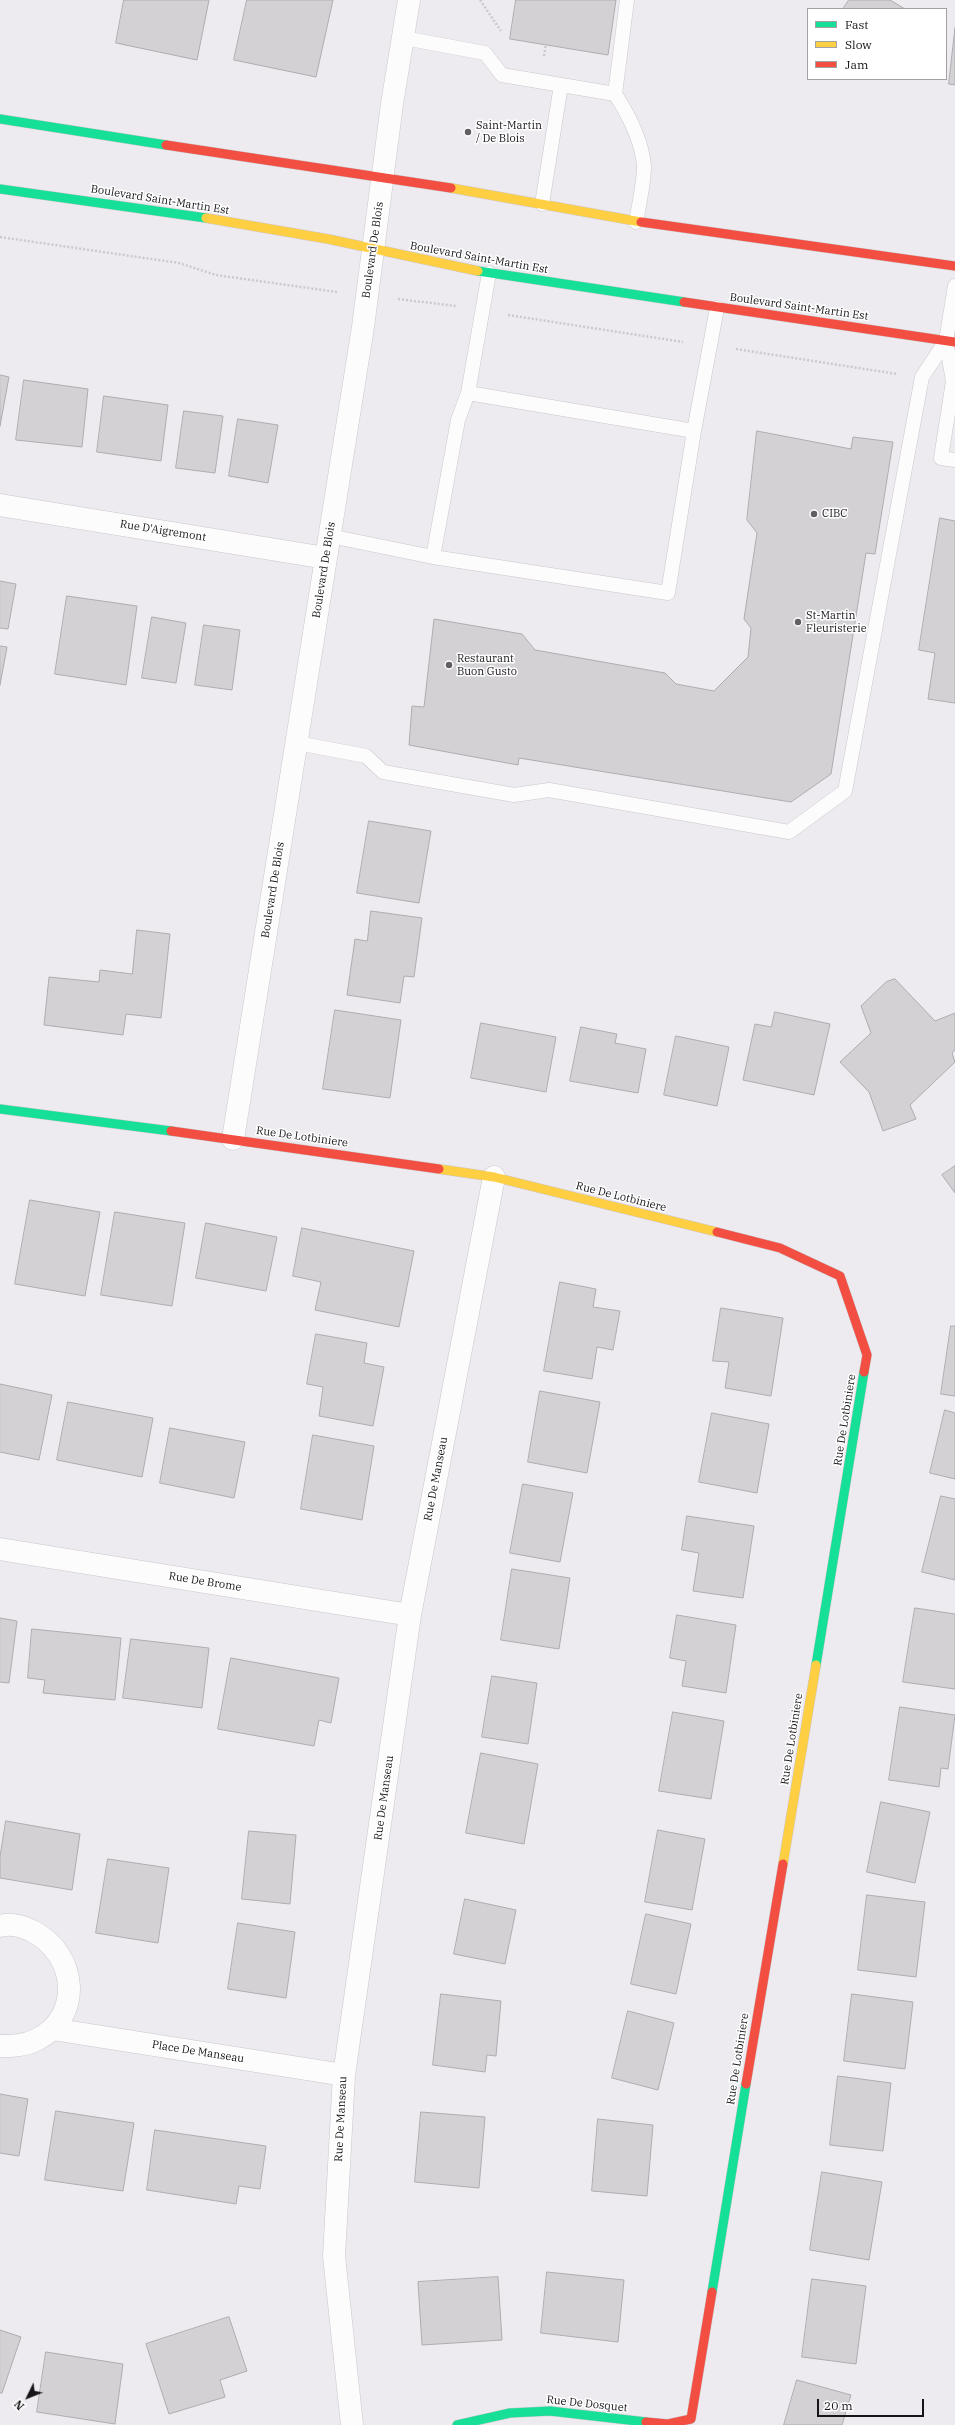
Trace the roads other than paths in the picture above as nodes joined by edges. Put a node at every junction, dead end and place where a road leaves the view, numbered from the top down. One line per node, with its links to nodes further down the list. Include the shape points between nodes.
1 (410, 0): 3 (street, Boulevard De Blois)
2 (627, 0): 5 (lane)
3 (404, 38): 4 (lane, via 484,53 502,75); 7 (street, Boulevard De Blois, via 392,104)
4 (561, 85): 5 (lane); 9 (lane)
5 (614, 94): 10 (lane, via 631,122 642,155 644,167)
6 (0, 119): 7 (street)
7 (383, 178): 9 (street); 11 (street, Boulevard De Blois)
8 (0, 189): 11 (street, Boulevard Saint-Martin Est, via 298,234)
9 (542, 204): 10 (street)
10 (636, 222): 12 (street)
11 (372, 250): 13 (street, Boulevard Saint-Martin Est); 21 (street, Boulevard De Blois, via 363,327)
12 (955, 266)
13 (488, 273): 15 (street, Boulevard Saint-Martin Est); 17 (lane)
14 (955, 286): 16 (lane)
15 (717, 308): 16 (street, Boulevard Saint-Martin Est); 18 (lane)
16 (950, 341): 19 (lane, via 953,381 941,458); 24 (lane, via 922,378 844,791 789,832 549,790 514,795 399,775 383,772 366,756)
17 (468, 393): 18 (lane); 22 (lane, via 458,420)
18 (694, 431): 22 (lane, via 668,593)
19 (955, 460)
20 (0, 505): 23 (street, Rue D'Aigremont)
21 (330, 536): 22 (lane); 23 (street, Boulevard De Blois)
22 (434, 557)
23 (326, 558): 24 (street, Boulevard De Blois)
24 (296, 743): 26 (street, Boulevard De Blois)
25 (0, 1109): 26 (street, Rue De Lotbiniere)
26 (233, 1139): 27 (street, Rue De Lotbiniere)
27 (494, 1177): 29 (street, Rue De Manseau); 34 (street, Rue De Lotbiniere, via 780,1248 840,1276 868,1355)
28 (0, 1549): 29 (street, Rue De Brome)
29 (410, 1615): 33 (street, Rue De Manseau)
30 (0, 1926): 31 (street, via 25,1927 44,1936 59,1951 67,1970 69,1992 64,2012)
31 (52, 2029): 32 (street, via 36,2040 18,2046); 33 (street, Place De Manseau)
32 (0, 2046)
33 (344, 2075): 35 (street, Rue De Manseau, via 334,2256)
34 (691, 2419): 36 (street, Rue De Dosquet, via 668,2424 550,2411 510,2413)
35 (352, 2425)
36 (457, 2425)

